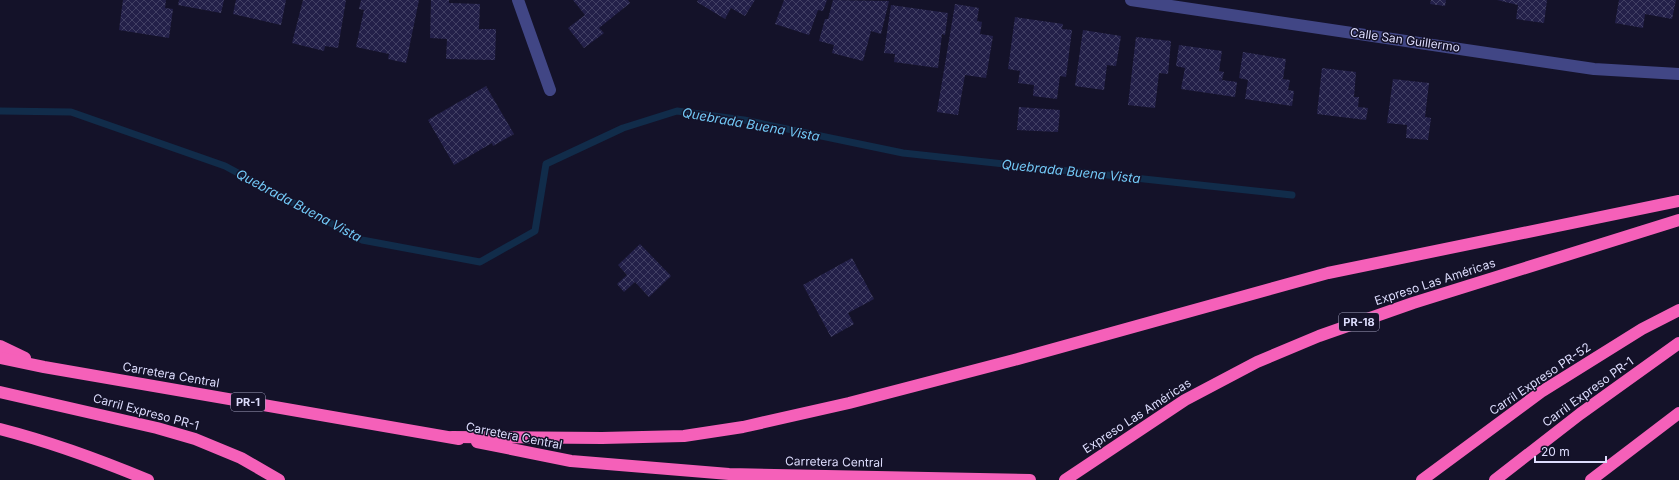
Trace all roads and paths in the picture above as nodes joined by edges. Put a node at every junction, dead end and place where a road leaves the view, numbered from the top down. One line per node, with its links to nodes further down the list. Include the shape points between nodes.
1 (518, 0): 4 (street)
2 (1131, 0): 3 (street, Calle San Guillermo, via 1594,69)
3 (1679, 74)
4 (550, 90)
5 (1679, 201): 15 (highway, via 1328,273 1014,360 849,403 743,427 684,436)
6 (1679, 220): 19 (highway, Expreso Las Américas / PR-18, via 1413,303 1271,356 1185,400)
7 (1679, 310): 20 (highway, Carril Expreso PR-52, via 1541,392)
8 (1679, 343): 21 (highway, Carril Expreso PR-1, via 1580,414)
9 (0, 346): 11 (highway)
10 (0, 358): 11 (highway, Carretera Central / PR-1)
11 (44, 367): 15 (highway, Carretera Central / PR-1)
12 (0, 392): 17 (highway, Carril Expreso PR-1, via 195,439 241,458)
13 (1679, 413): 22 (highway)
14 (0, 429): 16 (highway, via 108,463)
15 (452, 437): 18 (highway, Carretera Central / PR-1, via 571,461 729,474)
16 (148, 480)
17 (278, 480)
18 (1030, 480)
19 (1065, 480)
20 (1422, 480)
21 (1495, 480)
22 (1591, 480)

